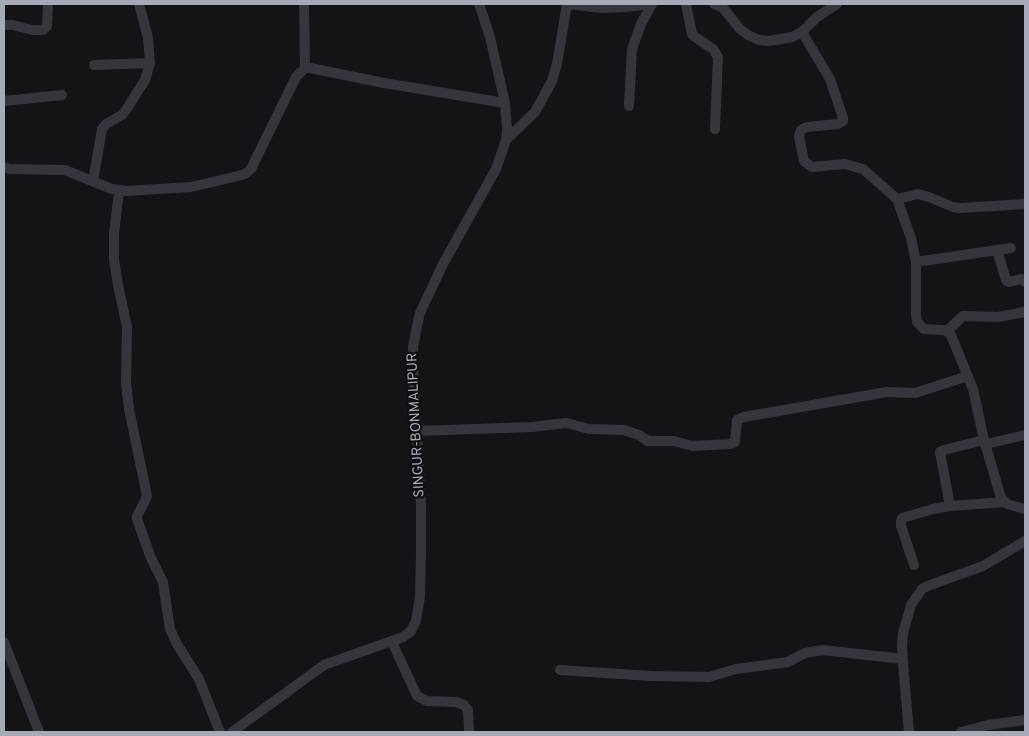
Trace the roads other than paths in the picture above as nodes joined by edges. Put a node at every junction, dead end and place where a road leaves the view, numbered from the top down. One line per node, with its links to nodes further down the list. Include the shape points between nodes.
1 (48, 4): 10 (street, via 44,30)
2 (139, 4): 12 (street, via 150,44)
3 (304, 4): 14 (street)
4 (479, 4): 17 (street, SINGUR-BONMALIPUR)
5 (567, 4): 6 (street, via 602,8); 20 (street, via 552,81 535,112)
6 (652, 4): 18 (street, via 640,24 632,49)
7 (686, 4): 19 (street, via 692,34 713,48 718,57)
8 (714, 4): 11 (street, via 723,8 740,29 759,40 782,40)
9 (837, 4): 11 (street, via 817,16)
10 (4, 25)
11 (802, 32): 24 (street, via 830,79 844,118 838,124 801,130 799,136 804,160 812,167 845,164 863,169)
12 (150, 63): 13 (street); 22 (street, via 145,80 126,110 102,129)
13 (94, 65)
14 (305, 68): 17 (street); 23 (street, via 296,77 254,164 245,174 191,187)
15 (62, 95): 16 (street)
16 (4, 101)
17 (505, 103): 20 (street, SINGUR-BONMALIPUR)
18 (629, 106)
19 (715, 129)
20 (506, 140): 33 (street, SINGUR-BONMALIPUR, via 496,169 443,264 420,313 413,347)
21 (4, 167): 22 (street, via 65,170)
22 (93, 181): 23 (street)
23 (119, 191): 47 (street, via 114,260 127,327 129,409 146,496 137,519 163,582 170,629 203,688)
24 (897, 200): 25 (street, via 918,194 960,208); 28 (street)
25 (1025, 204)
26 (1011, 248): 27 (street)
27 (996, 250): 28 (street); 29 (street, via 1006,280 1022,279)
28 (916, 262): 31 (street, via 917,322 924,329)
29 (1025, 282)
30 (1025, 312): 31 (street, via 998,317 963,316)
31 (948, 332): 32 (street)
32 (968, 376): 33 (street, via 915,393 887,392 744,417 737,420 735,442 730,444 692,446 674,440 648,441 624,430 589,429 566,423); 35 (street)
33 (417, 431): 42 (street, SINGUR-BONMALIPUR, via 421,505 420,597 411,631)
34 (1025, 435): 35 (street)
35 (985, 442): 36 (street, via 1001,498); 37 (street, via 940,452)
36 (1005, 502): 37 (street); 38 (street)
37 (950, 506): 40 (street, via 905,517 901,521)
38 (1025, 509)
39 (1025, 541): 43 (street, via 983,566 922,590 907,616)
40 (914, 565)
41 (4, 642): 46 (street)
42 (392, 642): 48 (street, SINGUR-BONMALIPUR, via 324,664); 49 (street, via 417,696 427,701 464,704 468,710)
43 (903, 659): 44 (street, via 822,650 788,662 746,667 709,677); 50 (street)
44 (560, 670)
45 (1025, 720): 51 (street)
46 (38, 732)
47 (220, 732)
48 (232, 732)
49 (469, 732)
50 (909, 732)
51 (961, 732)

